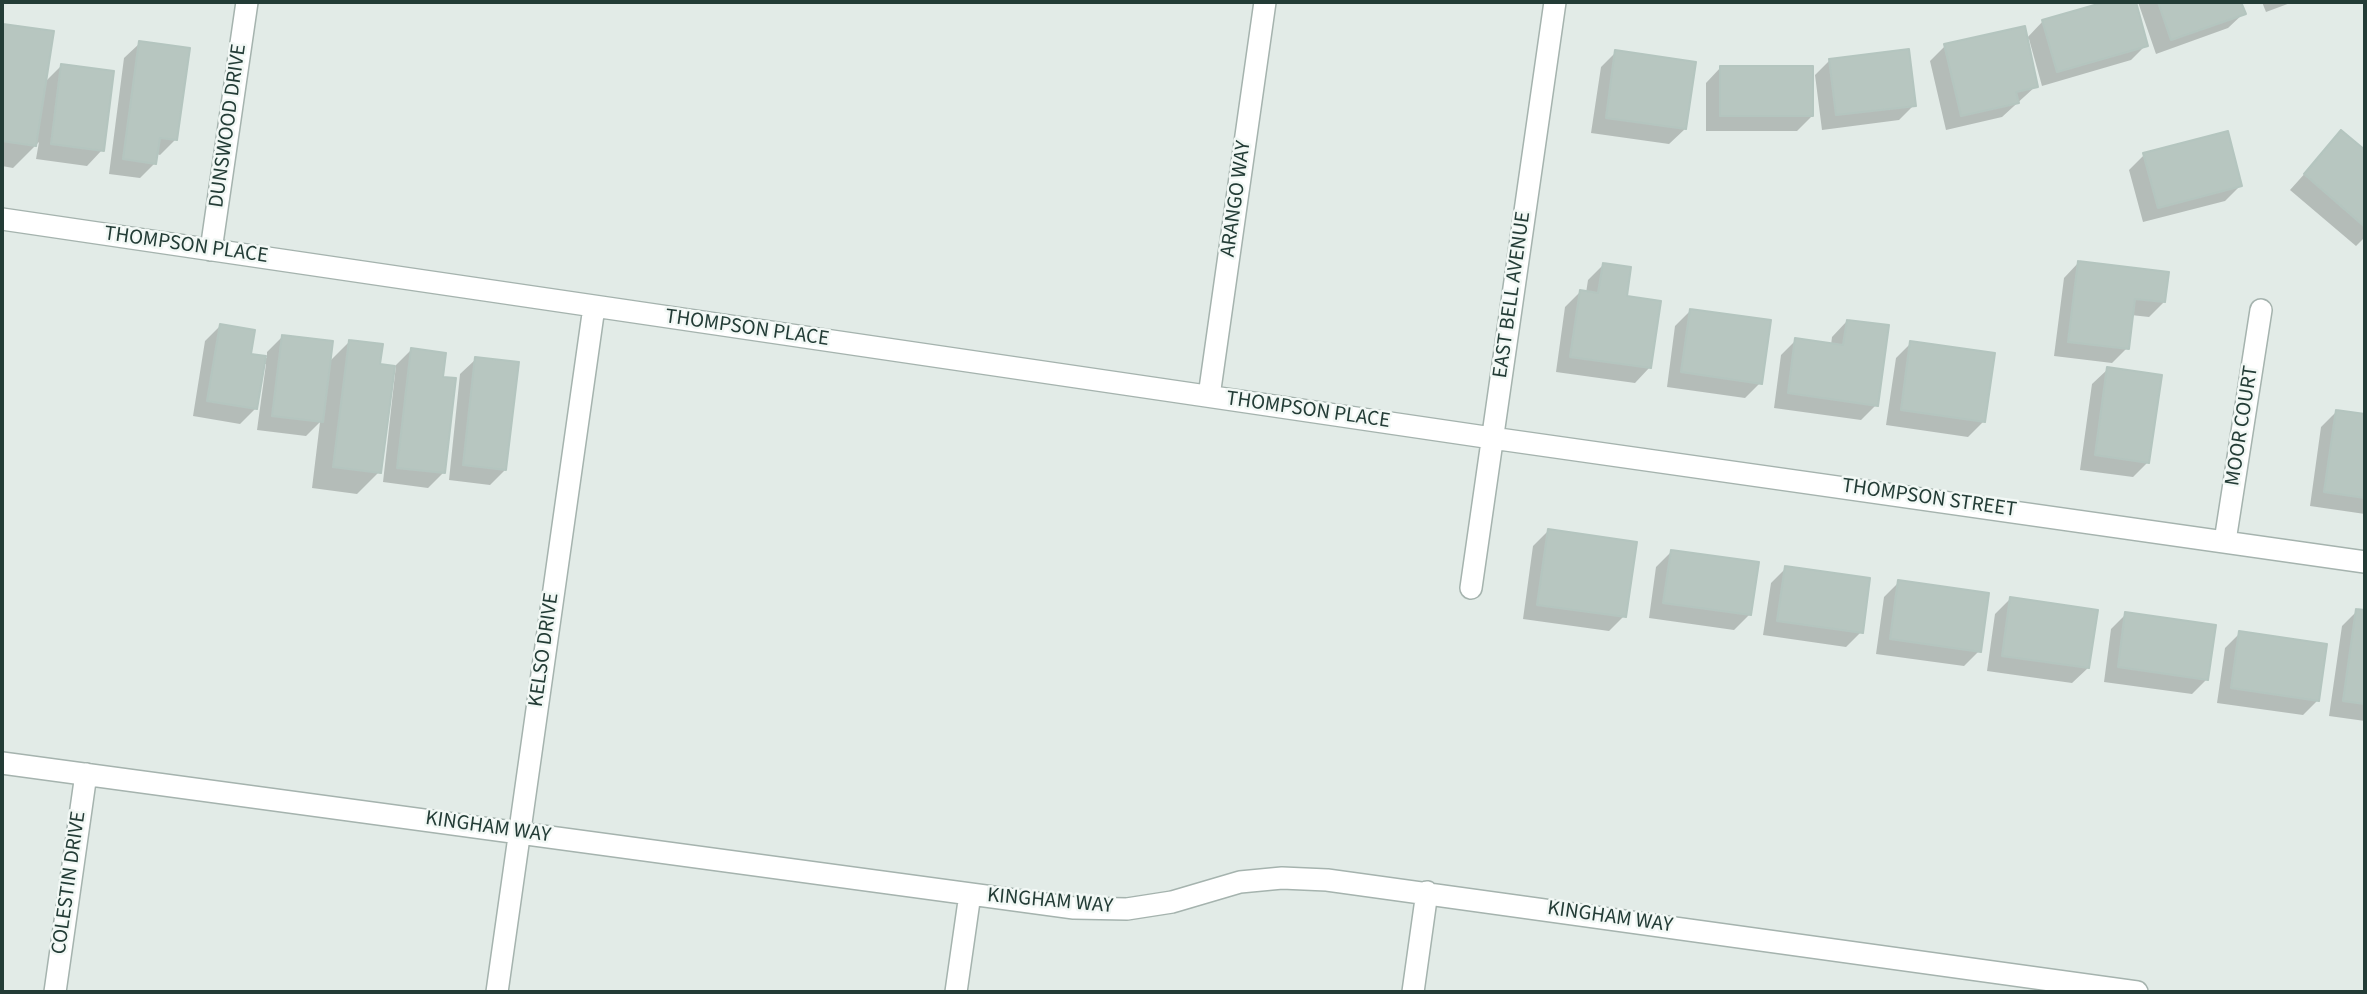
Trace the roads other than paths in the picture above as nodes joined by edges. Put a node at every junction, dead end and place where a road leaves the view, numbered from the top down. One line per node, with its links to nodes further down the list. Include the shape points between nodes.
1 (247, 2): 5 (street, DUNSWOOD DRIVE)
2 (1265, 2): 8 (street, ARANGO WAY)
3 (1555, 2): 9 (street, EAST BELL AVENUE)
4 (2, 219): 5 (street, THOMPSON PLACE)
5 (211, 250): 6 (street, THOMPSON PLACE)
6 (594, 307): 8 (street, THOMPSON PLACE); 15 (street, KELSO DRIVE)
7 (2261, 310): 10 (street, MOOR COURT)
8 (1209, 396): 9 (street, THOMPSON PLACE)
9 (1492, 438): 10 (street, THOMPSON STREET); 12 (street, EAST BELL AVENUE)
10 (2225, 541): 11 (street, THOMPSON STREET)
11 (2365, 562)
12 (1471, 588)
13 (2, 763): 14 (street, KINGHAM WAY)
14 (86, 774): 15 (street, KINGHAM WAY); 18 (street, COLESTIN DRIVE)
15 (519, 833): 17 (street, KINGHAM WAY); 19 (street, KELSO DRIVE)
16 (1427, 892): 17 (street, KINGHAM WAY, via 1282,878 1240,882 1172,902 1126,909 1074,908); 21 (street); 22 (street, KINGHAM WAY)
17 (970, 894): 20 (street)
18 (55, 992)
19 (497, 992)
20 (956, 992)
21 (1413, 992)
22 (2137, 992)

